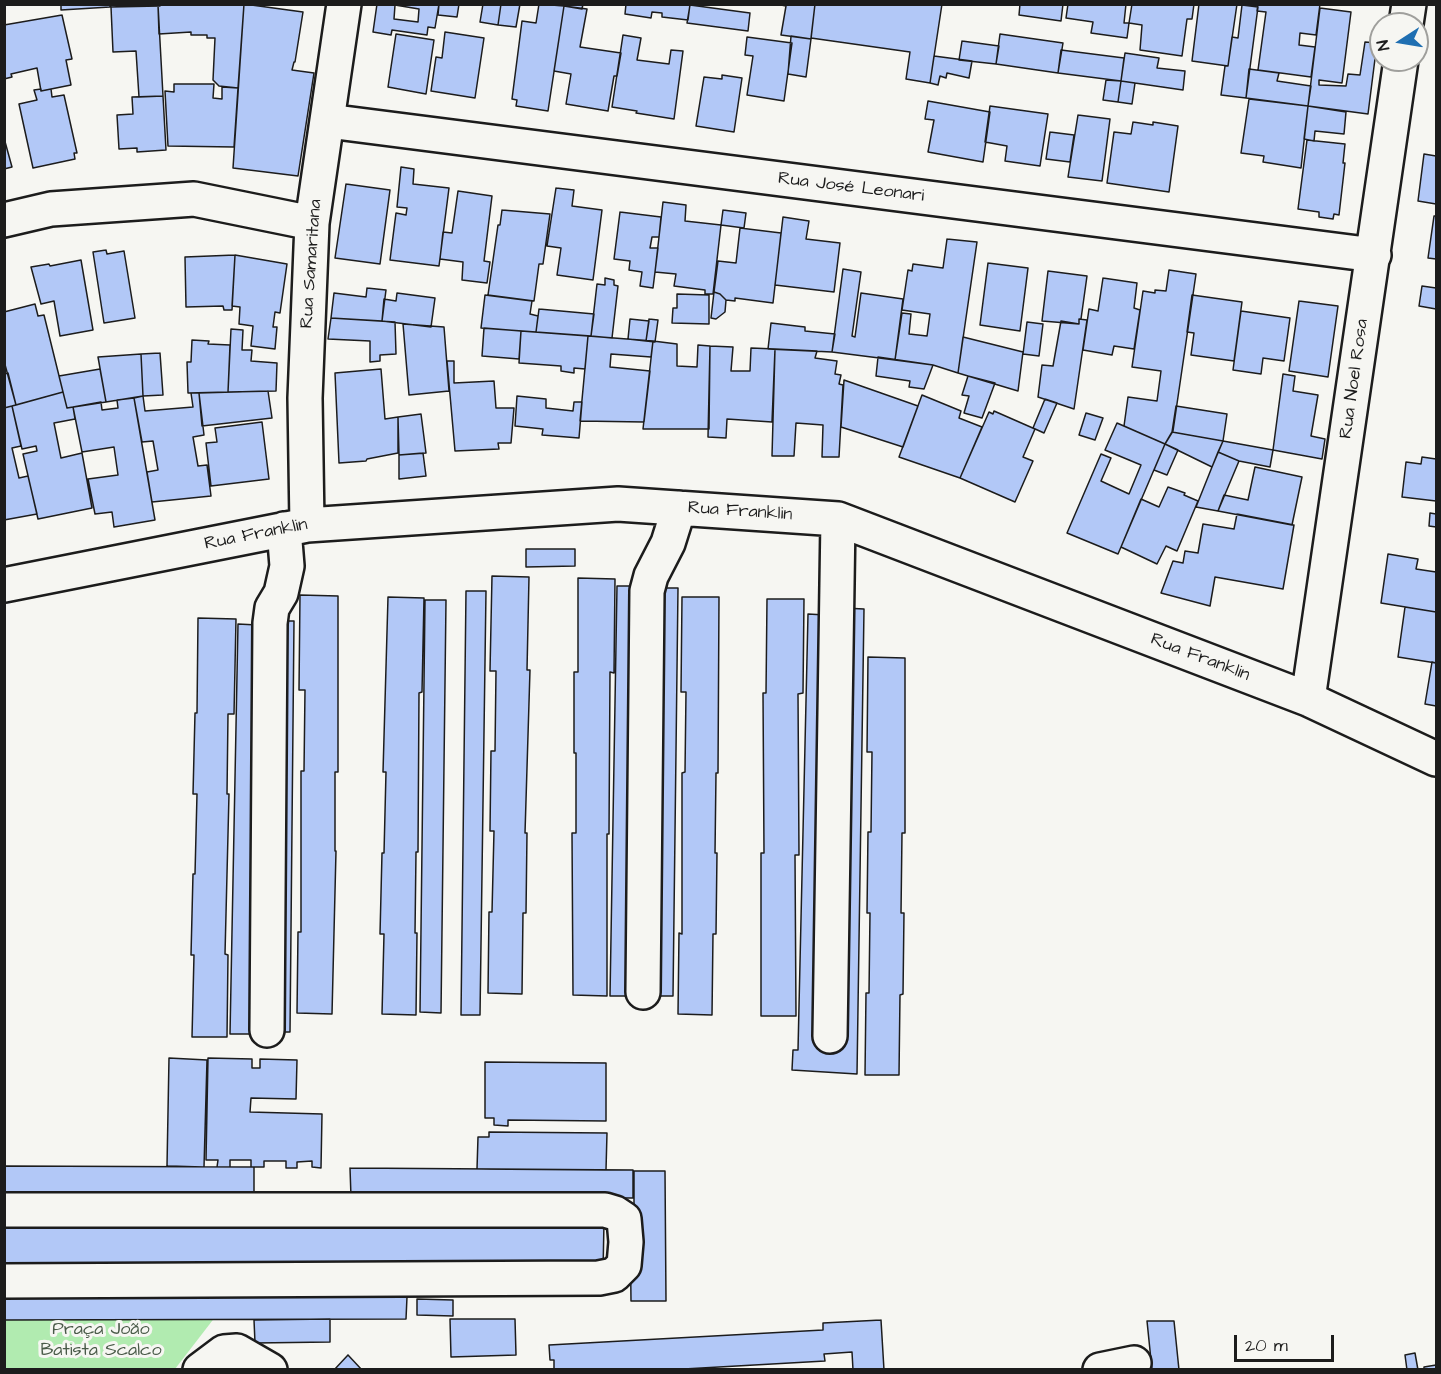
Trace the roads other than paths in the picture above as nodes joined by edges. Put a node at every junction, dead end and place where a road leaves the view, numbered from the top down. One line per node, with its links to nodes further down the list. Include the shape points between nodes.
1 (344, 4): 3 (street, Rua Samaritana)
2 (1399, 72): 6 (street, Rua Noel Rosa)
3 (328, 121): 5 (street, Rua Samaritana); 6 (street, Rua José Leonari)
4 (4, 220): 5 (street, via 51,209 194,199)
5 (312, 223): 9 (street, Rua Samaritana)
6 (1374, 255): 11 (street, Rua Noel Rosa)
7 (679, 508): 8 (street, Rua Franklin); 9 (street, Rua Franklin, via 618,504); 13 (street, via 647,591)
8 (838, 519): 11 (street, Rua Franklin); 15 (street)
9 (295, 527): 10 (street, Rua Franklin); 14 (street, Rua Samaritana, via 281,593 272,608 270,623)
10 (4, 585)
11 (1308, 699): 12 (street, Rua Franklin)
12 (1437, 759)
13 (643, 992)
14 (267, 1030)
15 (830, 1036)
16 (4, 1210): 17 (street, via 605,1210 624,1219 626,1242 624,1265 615,1275 599,1278)
17 (4, 1281)
18 (1134, 1363): 21 (street)
19 (200, 1370): 20 (street, via 224,1352 237,1351)
20 (270, 1370)
21 (1100, 1370)

